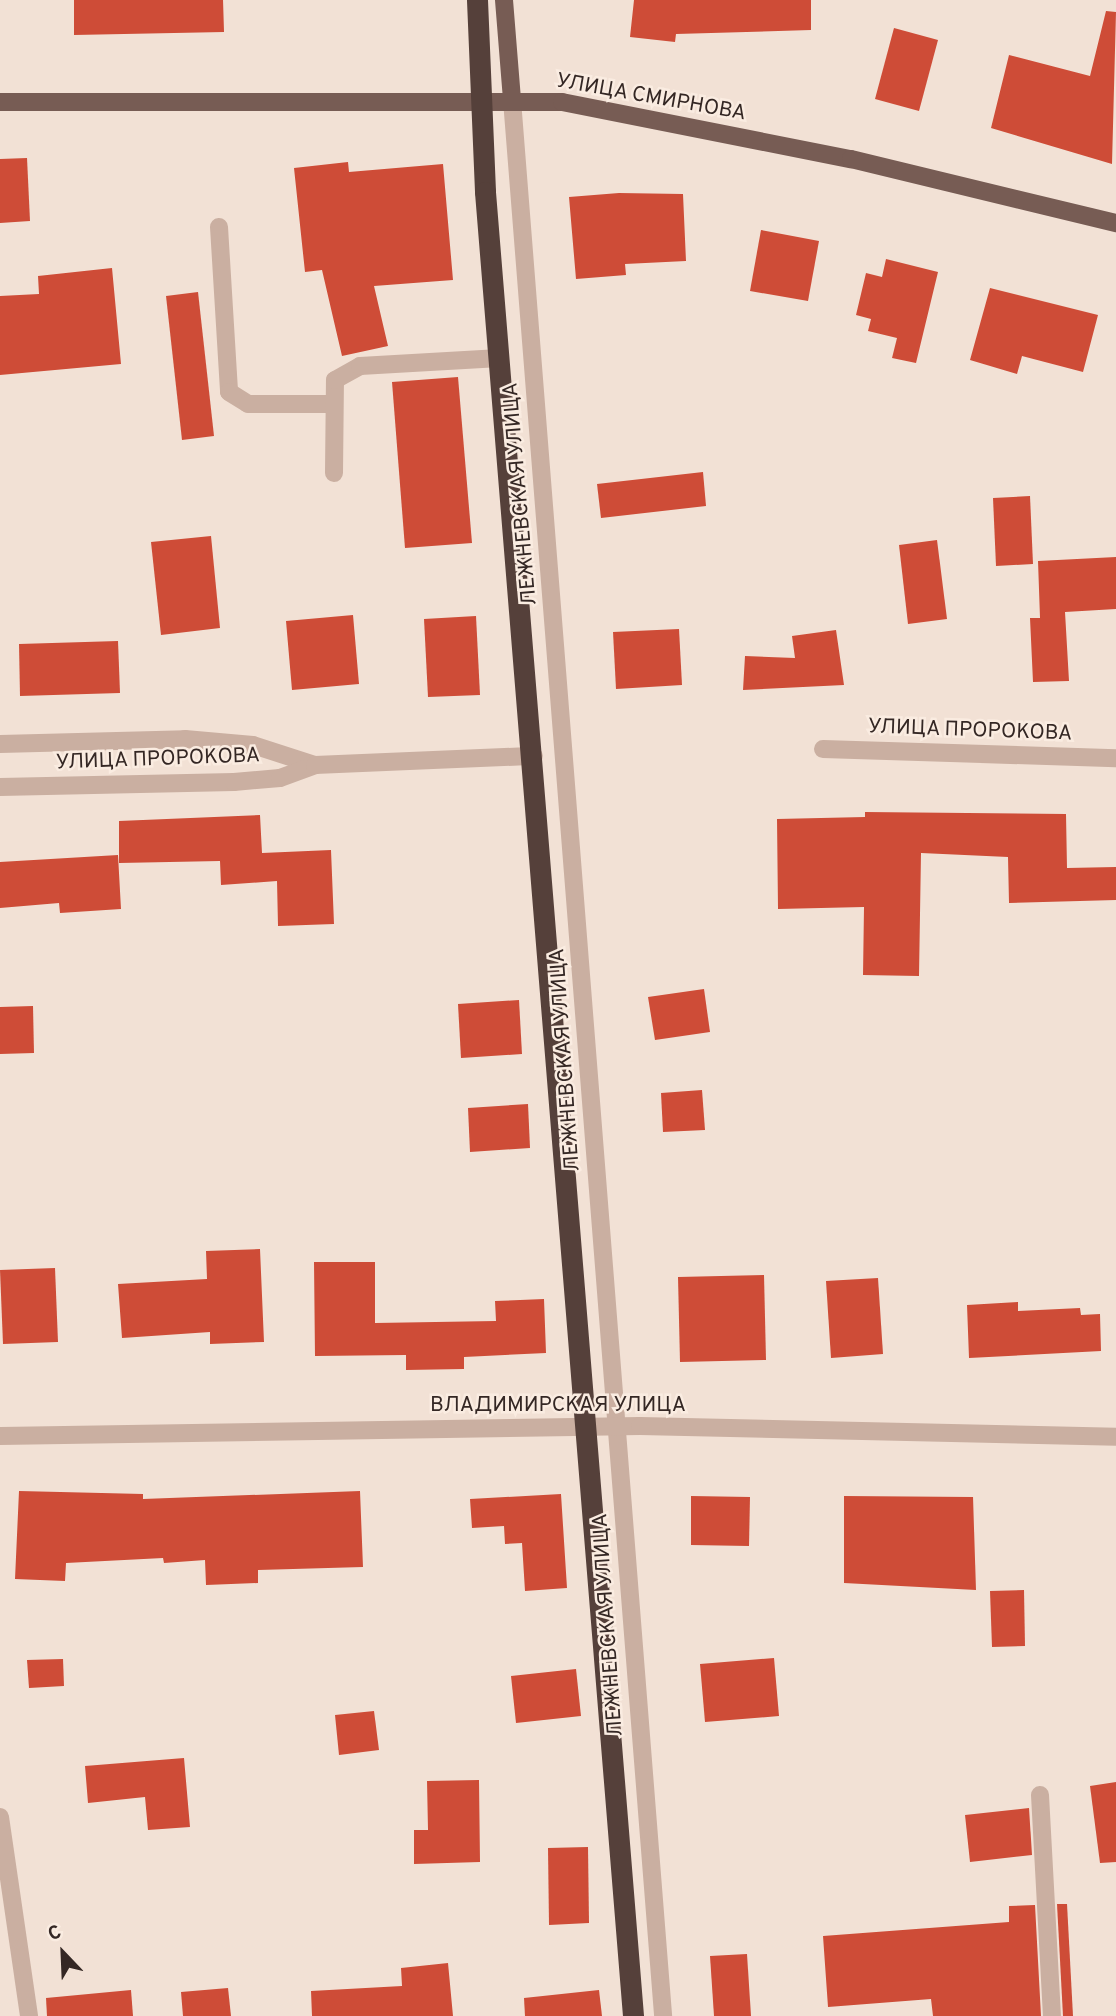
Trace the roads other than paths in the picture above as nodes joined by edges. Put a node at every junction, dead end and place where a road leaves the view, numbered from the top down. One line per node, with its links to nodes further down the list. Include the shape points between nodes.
1 (477, 0): 4 (highway, ЛЕЖНЕВСКАЯ УЛИЦА)
2 (504, 0): 3 (main road)
3 (512, 100): 4 (main road, УЛИЦА СМИРНОВА); 6 (main road, УЛИЦА СМИРНОВА, via 562,102 851,159); 18 (street, ЛЕЖНЕВСКАЯ УЛИЦА)
4 (483, 101): 5 (main road, УЛИЦА СМИРНОВА); 8 (highway, ЛЕЖНЕВСКАЯ УЛИЦА)
5 (0, 102)
6 (1116, 222)
7 (219, 227): 9 (street, via 229,392 248,404)
8 (500, 358): 9 (street, via 360,366 335,380); 13 (highway, ЛЕЖНЕВСКАЯ УЛИЦА)
9 (331, 404): 10 (street)
10 (334, 473)
11 (0, 744): 15 (street, УЛИЦА ПРОРОКОВА, via 185,739 253,745)
12 (823, 749): 14 (street, УЛИЦА ПРОРОКОВА)
13 (534, 756): 15 (street, УЛИЦА ПРОРОКОВА); 17 (highway, ЛЕЖНЕВСКАЯ УЛИЦА)
14 (1116, 758)
15 (315, 765): 16 (street, УЛИЦА ПРОРОКОВА, via 280,778 234,782)
16 (0, 787)
17 (586, 1427): 18 (street, ВЛАДИМИРСКАЯ УЛИЦА); 19 (street, ВЛАДИМИРСКАЯ УЛИЦА); 24 (highway, ЛЕЖНЕВСКАЯ УЛИЦА)
18 (619, 1427): 20 (street, ВЛАДИМИРСКАЯ УЛИЦА); 25 (street, ЛЕЖНЕВСКАЯ УЛИЦА)
19 (0, 1436)
20 (1116, 1437)
21 (1040, 1795): 26 (street)
22 (0, 1817): 23 (street)
23 (29, 2016)
24 (633, 2016)
25 (663, 2016)
26 (1052, 2016)

